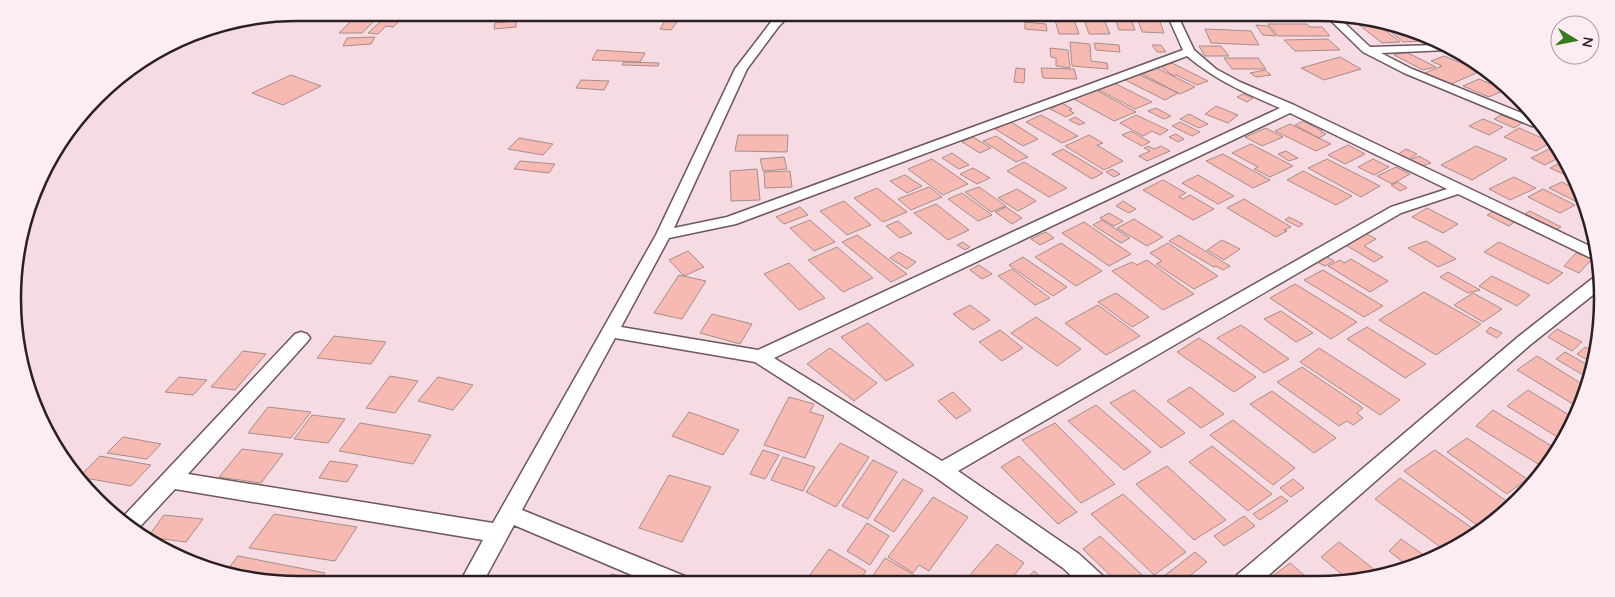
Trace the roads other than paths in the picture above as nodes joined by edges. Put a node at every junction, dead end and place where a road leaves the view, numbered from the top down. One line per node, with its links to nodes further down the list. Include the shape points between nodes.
1 (778, 21): 12 (street, via 741,69)
2 (1175, 21): 6 (street)
3 (1338, 22): 5 (street)
4 (1435, 48): 5 (street)
5 (1367, 50): 9 (street, via 1408,71)
6 (1189, 52): 8 (street, via 1236,85); 12 (street, via 731,220)
7 (1513, 102): 9 (street)
8 (1290, 108): 11 (street); 17 (street)
9 (1499, 108): 10 (street)
10 (1528, 120)
11 (1458, 190): 13 (street); 18 (street, via 1396,210)
12 (663, 235): 15 (street)
13 (1589, 252)
14 (1593, 286): 26 (street, via 1524,341)
15 (609, 331): 17 (street); 20 (street)
16 (301, 338): 19 (street)
17 (760, 357): 18 (street)
18 (942, 471): 25 (street, via 1071,561)
19 (170, 480): 21 (street); 22 (street)
20 (509, 514): 22 (street); 24 (street)
21 (133, 520)
22 (498, 533): 23 (street)
23 (474, 576)
24 (659, 576)
25 (1087, 576)
26 (1252, 576)

